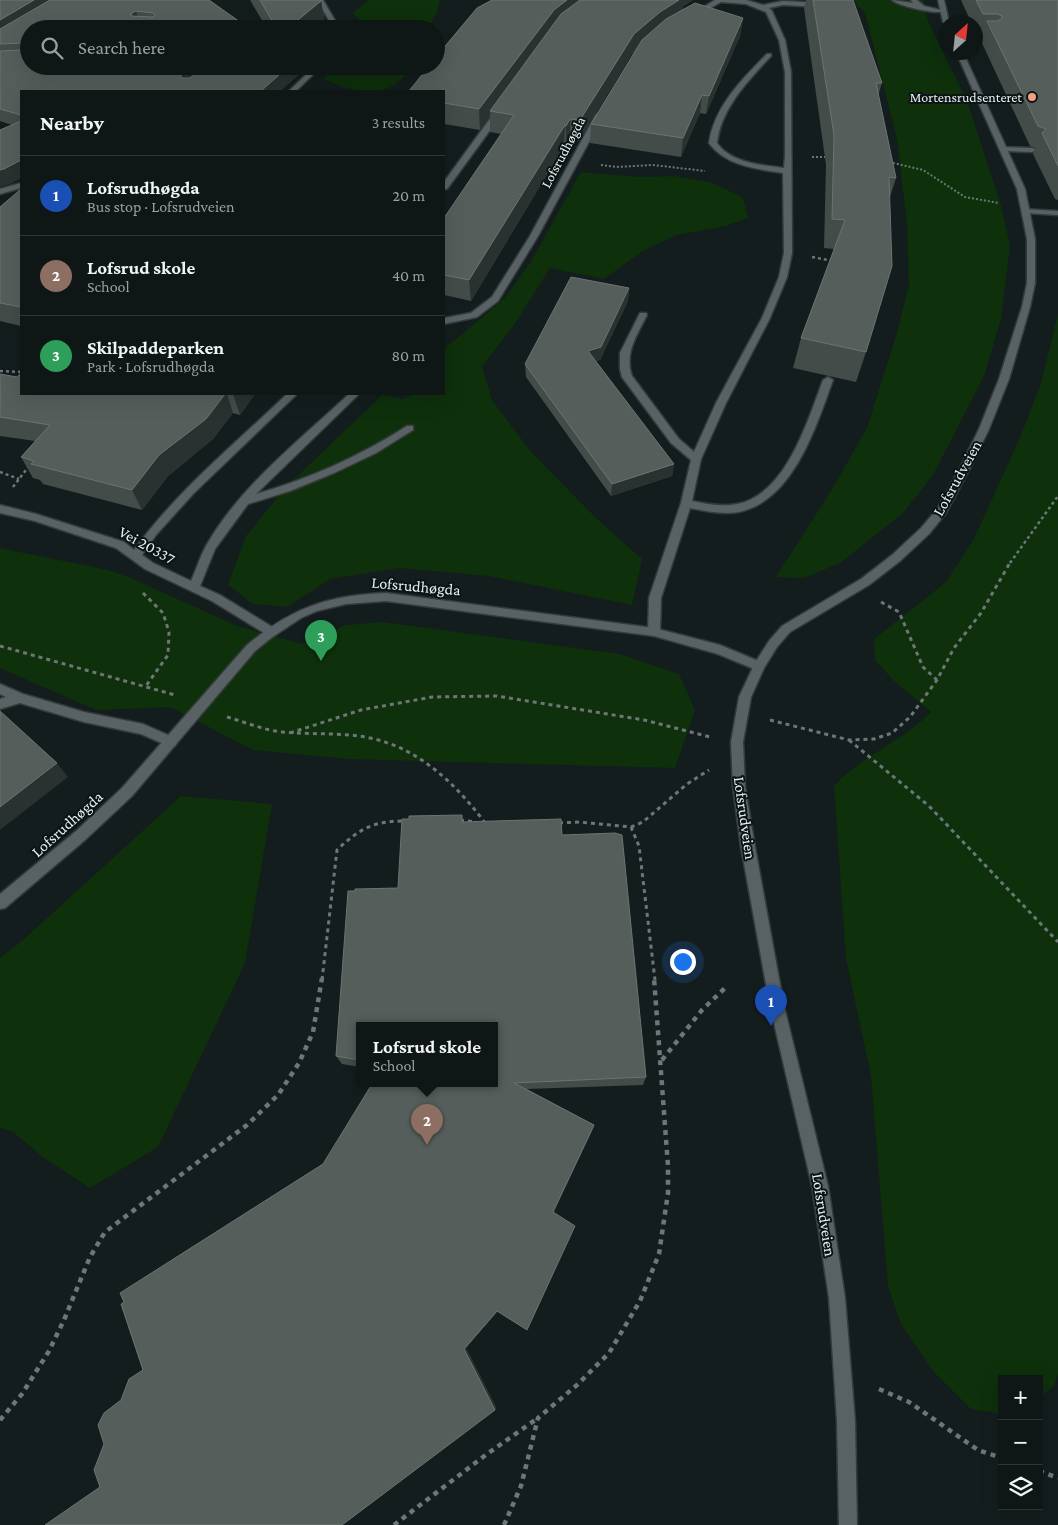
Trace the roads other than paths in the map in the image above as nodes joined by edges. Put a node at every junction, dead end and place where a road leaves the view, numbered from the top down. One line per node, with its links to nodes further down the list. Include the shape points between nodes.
1 (320, 0): 11 (street)
2 (720, 0): 7 (street); 10 (street)
3 (895, 0): 5 (street, via 902,4)
4 (941, 0): 8 (street)
5 (916, 3): 8 (street)
6 (829, 6): 7 (street, via 783,3)
7 (764, 7): 22 (street, via 775,23 786,59)
8 (942, 11): 9 (street)
9 (943, 15)
10 (689, 18)
11 (332, 20)
12 (983, 37): 13 (street)
13 (991, 37)
14 (769, 55): 22 (street, via 736,92 720,120 713,143 728,157)
15 (963, 60): 20 (street, Lofsrudveien)
16 (309, 75): 17 (street)
17 (293, 90)
18 (605, 105): 29 (street, Lofsrudhøgda, via 538,228 494,299 474,315)
19 (503, 107): 24 (street)
20 (1004, 149): 21 (street); 26 (street, Lofsrudveien)
21 (1032, 150)
22 (787, 171): 34 (street, via 788,253 783,276 766,318 721,403)
23 (20, 185): 25 (street)
24 (445, 187)
25 (0, 192)
26 (1026, 208): 27 (street); 42 (street, Lofsrudveien, via 1031,239 1031,282 1017,341 984,429 942,510 925,531 865,582 786,629)
27 (1058, 213)
28 (643, 315): 34 (street, via 625,350 623,368 675,441)
29 (445, 321)
30 (828, 380): 36 (street, via 808,433 783,478 767,494 741,508 716,509)
31 (291, 395): 38 (street, via 176,504)
32 (353, 395): 35 (street)
33 (410, 428): 35 (street, via 354,459 275,493)
34 (696, 459): 36 (street)
35 (245, 501): 39 (street, via 210,548)
36 (686, 503): 41 (street, via 655,598)
37 (0, 509): 38 (street, Vei 20337, via 120,545)
38 (136, 555): 39 (street, Vei 20337, via 150,566)
39 (194, 588): 40 (street, Vei 20337)
40 (270, 631): 41 (street, Lofsrudhøgda, via 316,606 358,597 386,597); 46 (street, Lofsrudhøgda, via 251,648)
41 (654, 632): 42 (street, Lofsrudhøgda, via 720,650)
42 (759, 666): 48 (street, Lofsrudveien, via 746,697 737,742 739,787 776,1006 820,1186 837,1298 846,1421)
43 (0, 689): 44 (street)
44 (20, 698): 45 (street); 46 (street, via 84,717 143,729)
45 (0, 704)
46 (171, 742): 47 (street, Lofsrudhøgda, via 127,792)
47 (0, 903)
48 (848, 1525)

